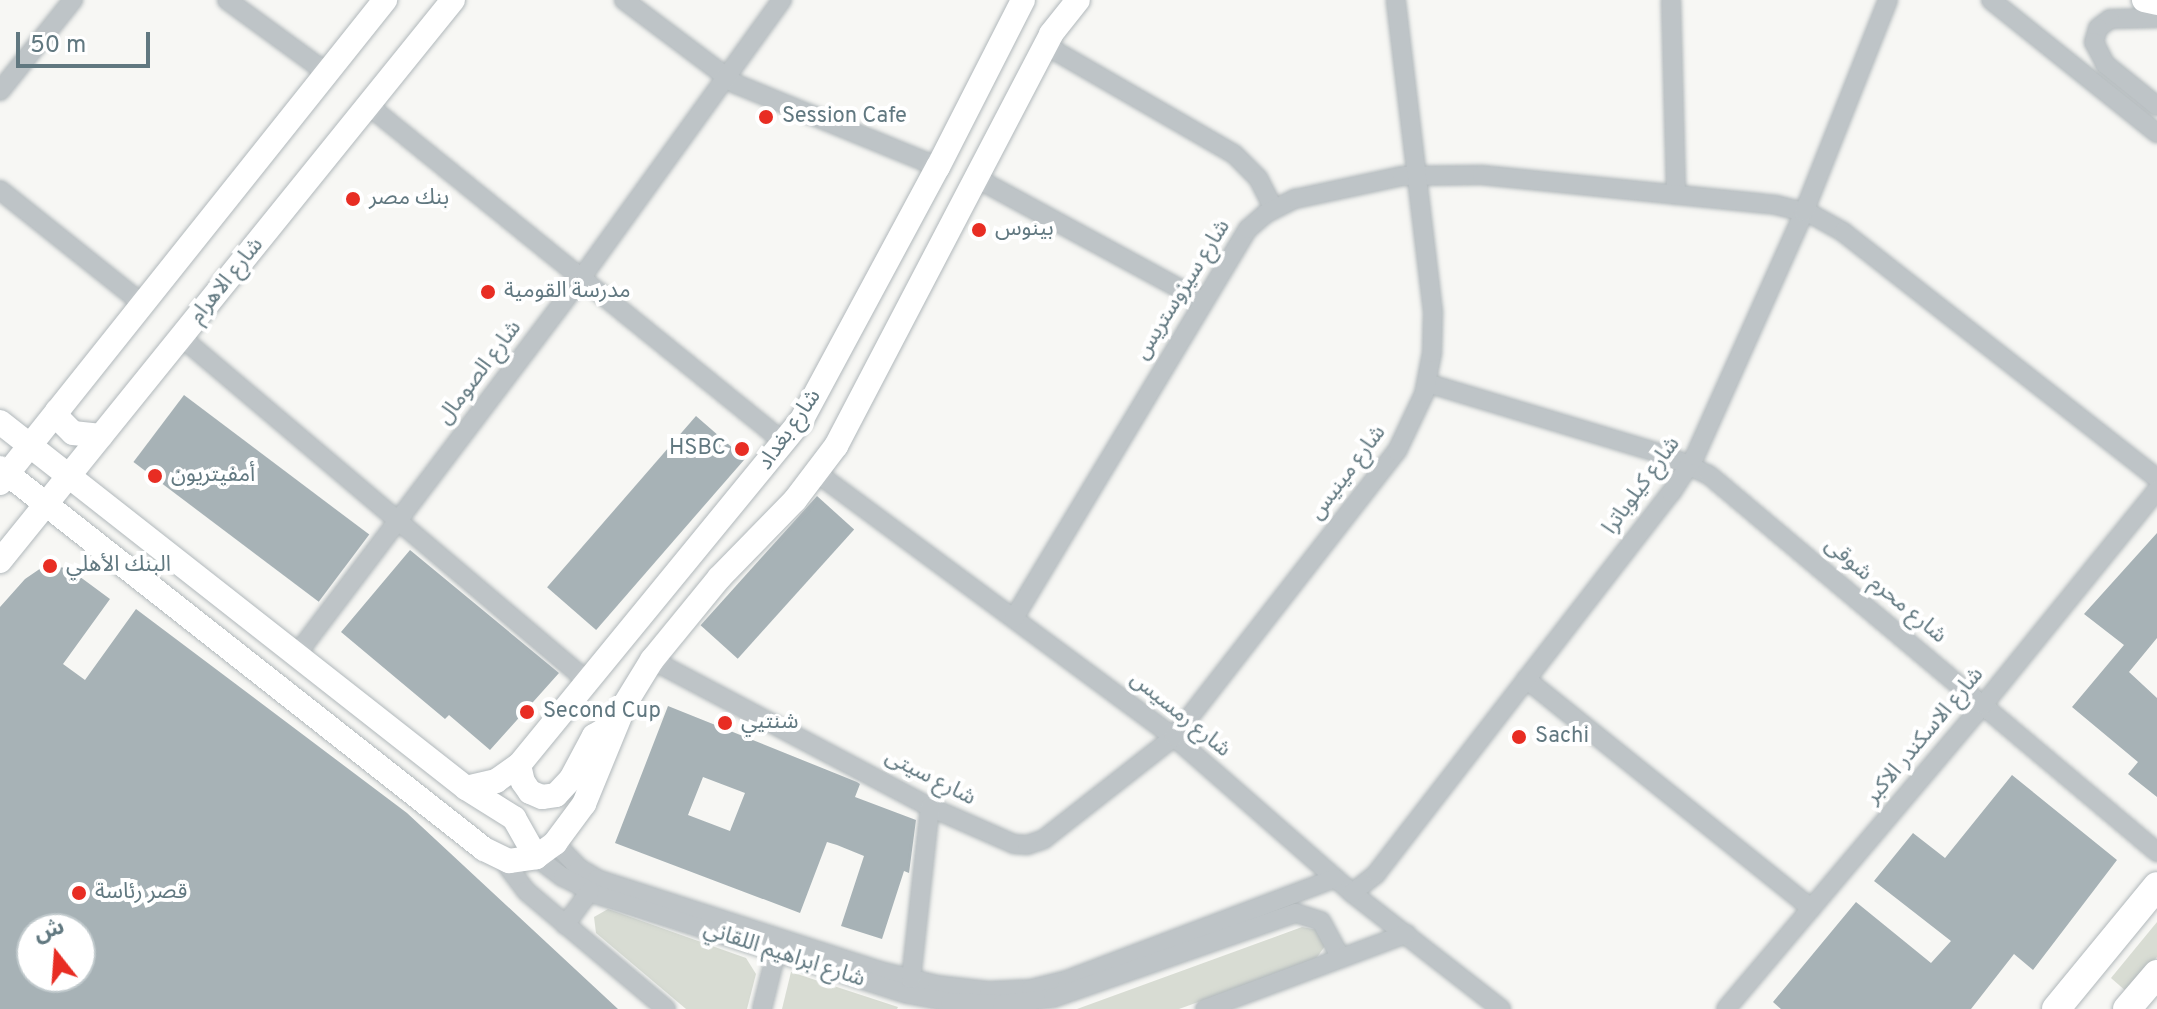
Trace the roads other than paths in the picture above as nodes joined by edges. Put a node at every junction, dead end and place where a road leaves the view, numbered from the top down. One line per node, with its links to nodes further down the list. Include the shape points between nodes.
1 (73, 0): 19 (street)
2 (227, 0): 17 (street)
3 (385, 0): 17 (main road)
4 (453, 0): 20 (main road, شارع الاهرام)
5 (624, 0): 18 (street)
6 (782, 0): 18 (street, شارع الصومال)
7 (1023, 0): 23 (main road, شارع بغداد)
8 (1078, 0): 16 (main road, شارع بغداد)
9 (1396, 0): 24 (street, شارع مينيس)
10 (1671, 0): 27 (street)
11 (1887, 0): 29 (street, شارع كيلوباترا)
12 (1991, 0): 22 (street)
13 (2144, 0): 14 (main road)
14 (2157, 3)
15 (2157, 18): 21 (street, via 2110,19 2098,28 2094,42 2105,64)
16 (1045, 45): 25 (main road, شارع بغداد); 28 (street, via 1234,154 1258,178)
17 (327, 73): 32 (main road)
18 (727, 79): 23 (street); 30 (street, شارع الصومال)
19 (0, 91)
20 (369, 106): 30 (street); 33 (main road, شارع الاهرام)
21 (2157, 106)
22 (2157, 133)
23 (938, 167): 38 (main road, شارع بغداد)
24 (1415, 175): 27 (street, شارع سيزوستريس, via 1469,174); 28 (street, شارع سيزوستريس, via 1306,196); 34 (street, شارع مينيس, via 1434,323)
25 (976, 178): 31 (street); 41 (main road, شارع بغداد, via 842,437)
26 (0, 190): 32 (street)
27 (1676, 195): 29 (street, شارع سيزوستريس)
28 (1274, 209): 31 (street, شارع سيزوستريس, via 1241,238)
29 (1804, 212): 40 (street, شارع كيلوباترا); 44 (street, شارع سيزوستريس, via 1843,232)
30 (582, 277): 38 (street); 47 (street, شارع الصومال)
31 (1203, 301): 49 (street, شارع سيزوستريس)
32 (143, 304): 35 (main road)
33 (181, 337): 37 (main road, شارع الاهرام); 47 (street)
34 (1427, 383): 40 (street, شارع محرم شوقى); 56 (street, شارع مينيس, via 1397,451)
35 (57, 411): 37 (main road, via 73,433); 39 (main road)
36 (0, 422): 39 (main road, شارع ابراهيم اللقاني)
37 (101, 436): 43 (main road, شارع الاهرام)
38 (785, 443): 53 (main road, شارع بغداد)
39 (30, 445): 42 (main road); 43 (main road, شارع ابراهيم اللقاني)
40 (1690, 464): 52 (street, شارع كيلوباترا); 54 (street, شارع محرم شوقى, via 1721,484)
41 (817, 473): 49 (street, شارع رمسيس); 51 (main road, شارع بغداد, via 719,578)
42 (2, 475): 46 (main road)
43 (69, 475): 46 (main road, شارع الاهرام); 50 (main road, شارع ابراهيم اللقاني)
44 (2157, 478)
45 (2157, 490): 54 (street, شارع الاسكندر الاكبر)
46 (46, 504): 48 (main road, شارع الاهرام); 63 (main road)
47 (398, 521): 50 (street, شارع الصومال); 53 (street)
48 (0, 561)
49 (1014, 618): 56 (street, شارع رمسيس)
50 (297, 654): 58 (main road, شارع ابراهيم اللقاني)
51 (652, 660): 55 (main road, شارع بغداد); 59 (street, شارع سيتى)
52 (1526, 679): 67 (street, شارع كيلوباترا, via 1376,874); 68 (street)
53 (586, 680): 57 (main road, شارع بغداد)
54 (1983, 705): 62 (street, شارع محرم شوقى); 68 (street, شارع الاسكندر الاكبر)
55 (616, 723): 57 (main road, via 594,736 556,795 530,792); 61 (main road, شارع بغداد, via 588,796)
56 (1174, 737): 59 (street, شارع سيتى, via 1033,844 1008,842); 64 (street, شارع رمسيس)
57 (519, 765): 58 (main road, شارع بغداد, via 496,781)
58 (466, 788): 60 (main road, شارع ابراهيم اللقاني)
59 (930, 807): 74 (street)
60 (514, 818): 61 (main road, شارع ابراهيم اللقاني); 63 (main road)
61 (546, 850): 63 (main road); 66 (street, شارع ابراهيم اللقاني); 74 (street, شارع ابراهيم اللقاني, via 597,879)
62 (2157, 852)
63 (493, 854): 69 (street)
64 (1335, 878): 67 (street, شارع رمسيس); 74 (street, شارع ابراهيم اللقاني, via 1052,984)
65 (2157, 886): 81 (highway)
66 (590, 891): 69 (street); 71 (street, شارع ابراهيم اللقاني)
67 (1352, 893): 70 (street, شارع رمسيس)
68 (1811, 908): 80 (street, شارع الاسكندر الاكبر)
69 (565, 925): 76 (street)
70 (1406, 934): 72 (street); 79 (street, شارع رمسيس)
71 (776, 953): 74 (street, شارع ابراهيم اللقاني); 77 (street)
72 (1341, 958): 75 (street, شارع ابراهيم اللقاني, via 1321,921 1296,913); 78 (street)
73 (2157, 974): 82 (highway)
74 (908, 994): 75 (street, شارع ابراهيم اللقاني)
75 (1028, 1006)
76 (666, 1009)
77 (762, 1009)
78 (1205, 1009)
79 (1501, 1009)
80 (1726, 1009)
81 (2056, 1009)
82 (2127, 1009)

